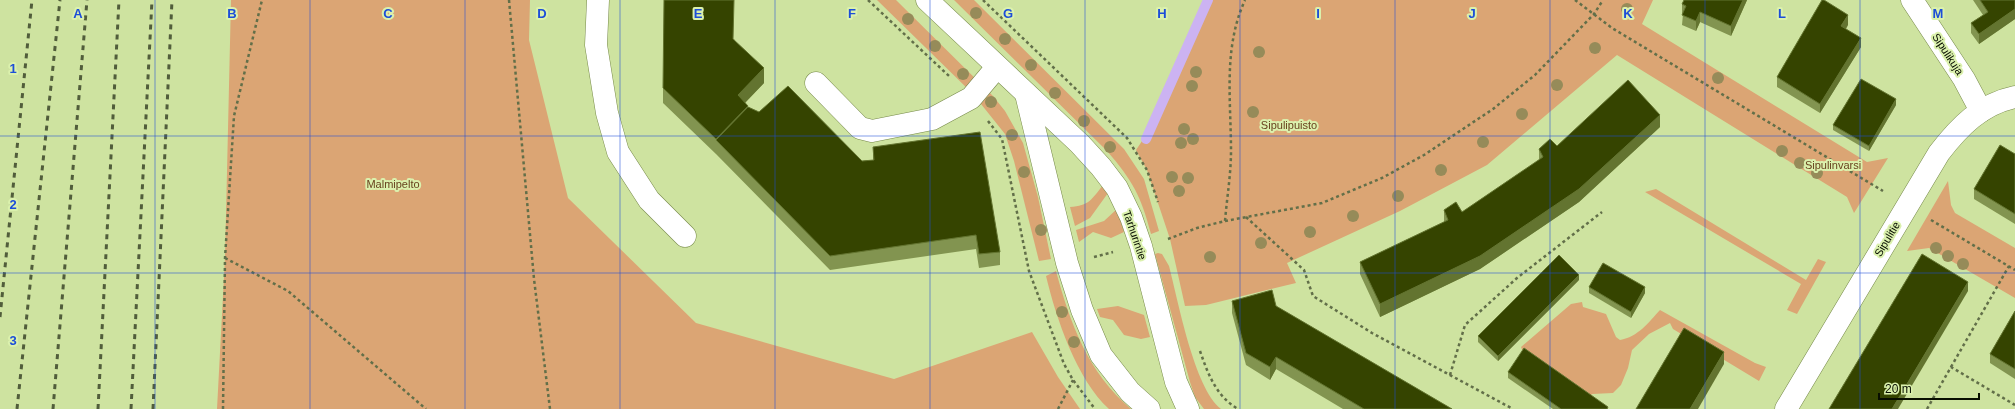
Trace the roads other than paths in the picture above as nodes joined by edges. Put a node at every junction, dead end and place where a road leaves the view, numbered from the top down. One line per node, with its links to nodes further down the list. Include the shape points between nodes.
1 (598, 0): 9 (street, via 596,45 607,113 618,152 649,200)
2 (927, 0): 4 (street, Tarhurintie)
3 (1912, 0): 8 (street, Sipulikuja, via 1964,79)
4 (997, 67): 5 (street, via 971,98 932,119 872,131 860,128); 6 (street, Tarhurintie)
5 (816, 83)
6 (1026, 94): 10 (street, via 1067,263 1082,310 1101,354 1125,386); 11 (street, Tarhurintie, via 1080,144 1117,188 1141,246 1176,382)
7 (2015, 97): 8 (street, Sipulitie, via 2004,99)
8 (1981, 111): 12 (street, Sipulitie, via 1957,129 1939,153)
9 (685, 236)
10 (1149, 409)
11 (1188, 409)
12 (1786, 409)

